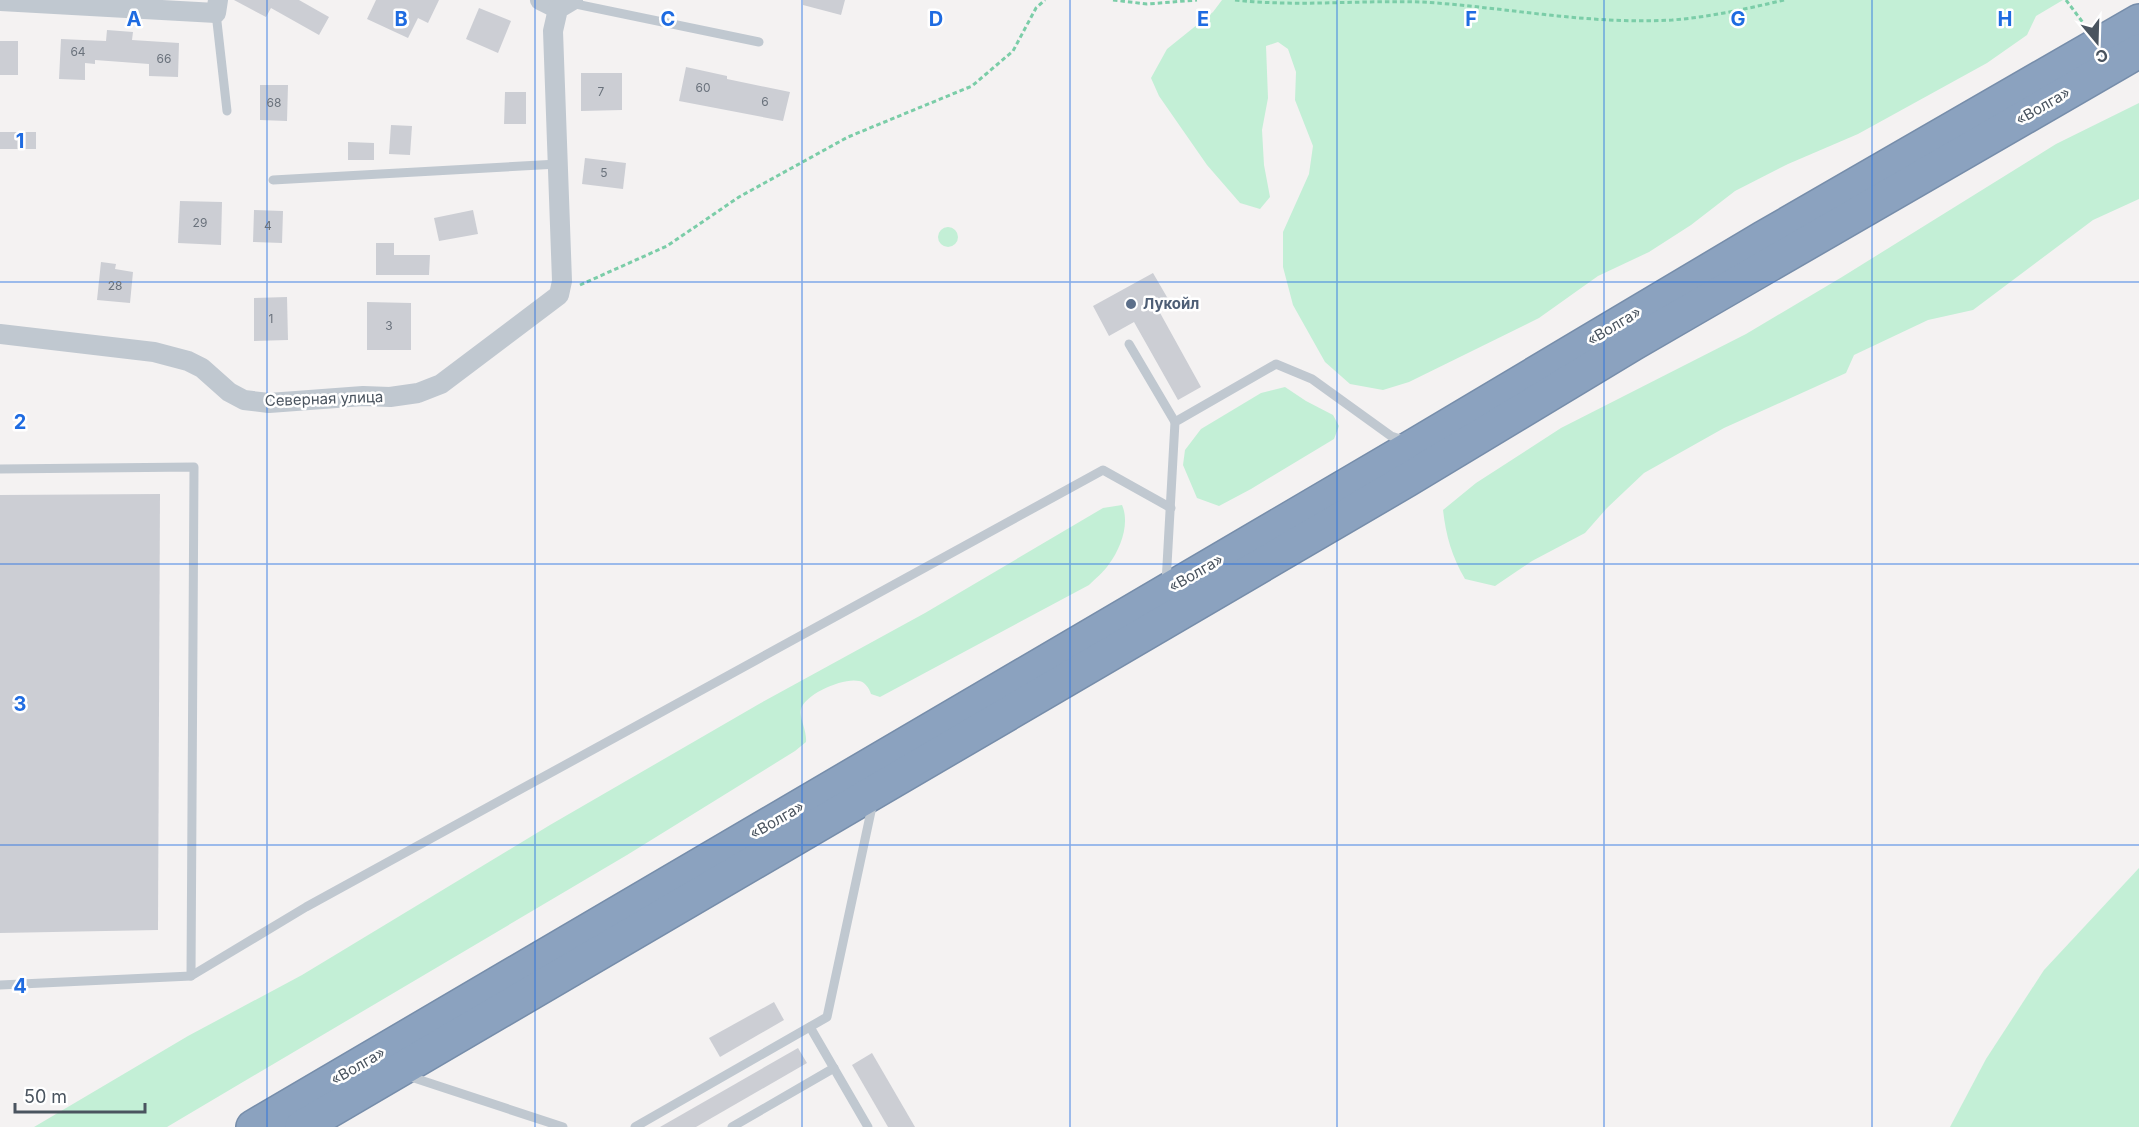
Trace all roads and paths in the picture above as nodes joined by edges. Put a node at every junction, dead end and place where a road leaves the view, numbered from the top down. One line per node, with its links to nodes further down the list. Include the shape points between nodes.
1 (540, 0): 9 (street)
2 (1045, 0): 18 (path, via 1036,8 1013,51 972,86 848,137 739,197 667,246)
3 (1113, 0): 4 (path, via 1147,4)
4 (1197, 0)
5 (1235, 0): 6 (path, via 1269,4 1421,2 1600,18 1671,20)
6 (1784, 0)
7 (2066, 0): 12 (path)
8 (0, 1): 10 (street)
9 (567, 4): 13 (lane); 16 (street, via 553,31)
10 (217, 6): 15 (lane)
11 (2139, 21): 22 (highway, «Волга»)
12 (2085, 26)
13 (759, 42)
14 (2139, 51): 26 (highway, «Волга», via 1634,343)
15 (227, 111)
16 (559, 164): 17 (lane); 18 (street)
17 (273, 180)
18 (559, 295): 19 (street, Северная улица, via 441,384 418,393 390,397 268,403 244,400 188,361 154,352)
19 (0, 334)
20 (1129, 344): 21 (lane)
21 (1174, 422): 22 (lane, via 1276,364 1312,379 1391,436); 24 (lane)
22 (1417, 444): 25 (highway, «Волга»)
23 (0, 469): 27 (lane, via 194,467)
24 (1171, 508): 25 (lane); 27 (lane, via 1103,470 306,907)
25 (1166, 591): 32 (highway, «Волга»)
26 (875, 793): 29 (lane, via 827,1017); 31 (highway, «Волга»)
27 (191, 976): 28 (lane)
28 (0, 985)
29 (810, 1027): 30 (lane); 35 (lane)
30 (834, 1068): 36 (lane); 37 (lane)
31 (395, 1072): 33 (highway, «Волга»); 34 (lane)
32 (253, 1127)
33 (302, 1127)
34 (563, 1127)
35 (635, 1127)
36 (732, 1127)
37 (867, 1127)

